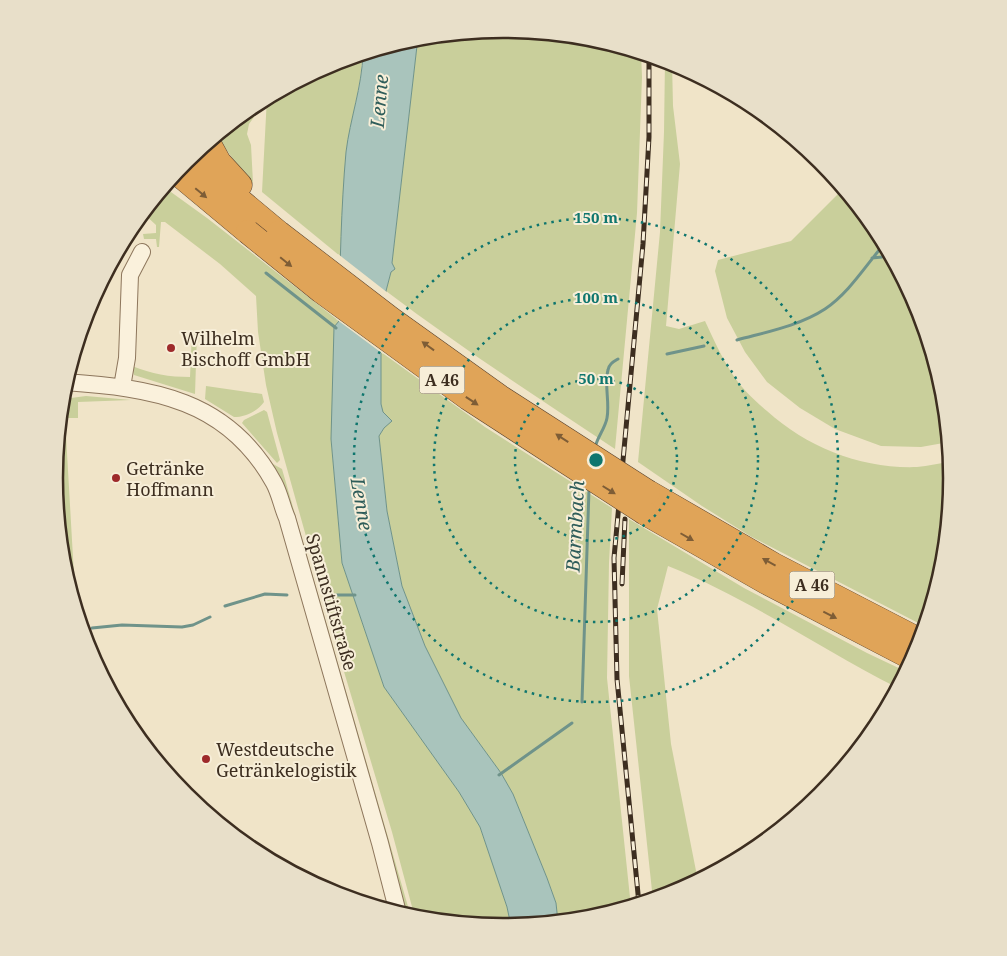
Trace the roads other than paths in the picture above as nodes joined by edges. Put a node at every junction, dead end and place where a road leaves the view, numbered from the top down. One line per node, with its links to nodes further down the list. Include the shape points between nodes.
1 (212, 148): 4 (highway)
2 (195, 164): 4 (highway, A 46)
3 (183, 176): 4 (highway, A 46, one-way to 4)
4 (250, 213): 8 (highway, A 46, one-way to 4, bridge, via 391,319); 8 (highway, A 46, one-way to 8, bridge, via 321,291 468,398)
5 (142, 252): 7 (street, via 130,275 128,358)
6 (72, 386): 7 (street, Spannstiftstraße)
7 (122, 386): 11 (street, Spannstiftstraße, via 178,400 219,420 245,443 274,484 287,518)
8 (647, 502): 9 (highway, A 46, one-way to 8); 10 (highway, A 46, one-way to 10, via 766,582)
9 (914, 637)
10 (907, 655)
11 (396, 905)

